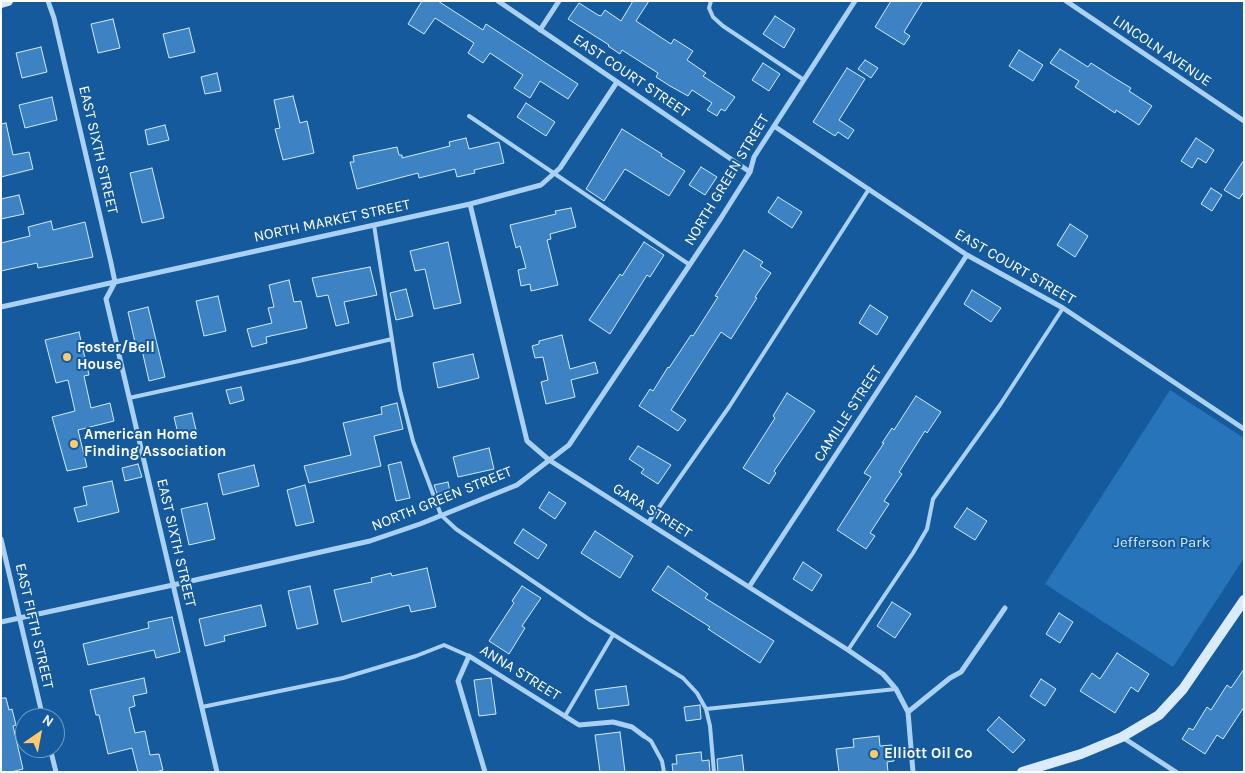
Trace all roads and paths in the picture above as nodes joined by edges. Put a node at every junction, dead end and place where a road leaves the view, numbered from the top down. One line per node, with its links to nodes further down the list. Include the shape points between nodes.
1 (8, 1): 8 (main road)
2 (48, 1): 22 (street, EAST SIXTH STREET)
3 (498, 1): 9 (street, EAST COURT STREET)
4 (560, 1): 9 (street)
5 (711, 1): 10 (lane, via 709,8 713,17 723,26)
6 (855, 1): 10 (street, NORTH GREEN STREET)
7 (1066, 1): 13 (street, LINCOLN AVENUE)
8 (1, 3)
9 (540, 30): 11 (street, EAST COURT STREET)
10 (804, 80): 14 (street, NORTH GREEN STREET)
11 (616, 82): 15 (street, EAST COURT STREET); 16 (street, NORTH MARKET STREET)
12 (469, 116): 16 (lane)
13 (1244, 120)
14 (774, 126): 15 (street, NORTH GREEN STREET, via 754,157); 17 (street, EAST COURT STREET)
15 (750, 172): 21 (street, NORTH GREEN STREET)
16 (555, 174): 18 (street, NORTH MARKET STREET, via 541,185); 21 (lane)
17 (869, 189): 20 (street, EAST COURT STREET); 30 (lane, via 729,407)
18 (470, 204): 19 (street, NORTH MARKET STREET); 28 (street, GARA STREET, via 527,441)
19 (374, 225): 22 (street, NORTH MARKET STREET); 25 (lane)
20 (967, 255): 24 (street, EAST COURT STREET); 33 (street, CAMILLE STREET)
21 (690, 264): 28 (street, NORTH GREEN STREET, via 569,445)
22 (114, 282): 23 (street, NORTH MARKET STREET); 26 (street, EAST SIXTH STREET, via 106,299)
23 (1, 306)
24 (1063, 308): 27 (street, EAST COURT STREET); 39 (lane, via 1000,405 932,499 927,529)
25 (392, 339): 26 (lane); 29 (lane, via 412,441)
26 (129, 398): 32 (street, EAST SIXTH STREET)
27 (1244, 430)
28 (549, 460): 29 (street, NORTH GREEN STREET, via 517,485); 30 (street, GARA STREET)
29 (441, 515): 32 (street, NORTH GREEN STREET, via 370,541); 38 (lane, via 456,529)
30 (648, 523): 33 (street, GARA STREET)
31 (1, 539): 36 (street, EAST FIFTH STREET)
32 (173, 585): 36 (street, NORTH GREEN STREET); 42 (street, EAST SIXTH STREET)
33 (749, 587): 39 (street, GARA STREET)
34 (1244, 600): 48 (main road, via 1165,709)
35 (1005, 608): 45 (street, via 961,672)
36 (20, 618): 37 (street, NORTH GREEN STREET); 43 (street, EAST FIFTH STREET)
37 (1, 622)
38 (613, 635): 44 (lane, via 683,678); 46 (lane)
39 (848, 650): 41 (street, GARA STREET, via 883,674)
40 (469, 656): 42 (lane, via 444,645 343,678); 46 (street, ANNA STREET); 53 (street, ANNA STREET, via 458,680)
41 (896, 689): 44 (lane); 45 (street, GARA STREET)
42 (202, 707): 52 (street, EAST SIXTH STREET)
43 (41, 708)
44 (706, 709): 55 (lane)
45 (908, 712): 56 (street, GARA STREET)
46 (565, 716): 47 (street, ANNA STREET, via 579,725 613,722)
47 (644, 736): 54 (lane, via 651,741)
48 (1122, 737): 50 (main road); 58 (street)
49 (52, 758): 51 (street)
50 (1038, 770): 57 (main road)
51 (56, 772)
52 (217, 772)
53 (485, 772)
54 (664, 772)
55 (714, 772)
56 (913, 772)
57 (1022, 772)
58 (1176, 772)

